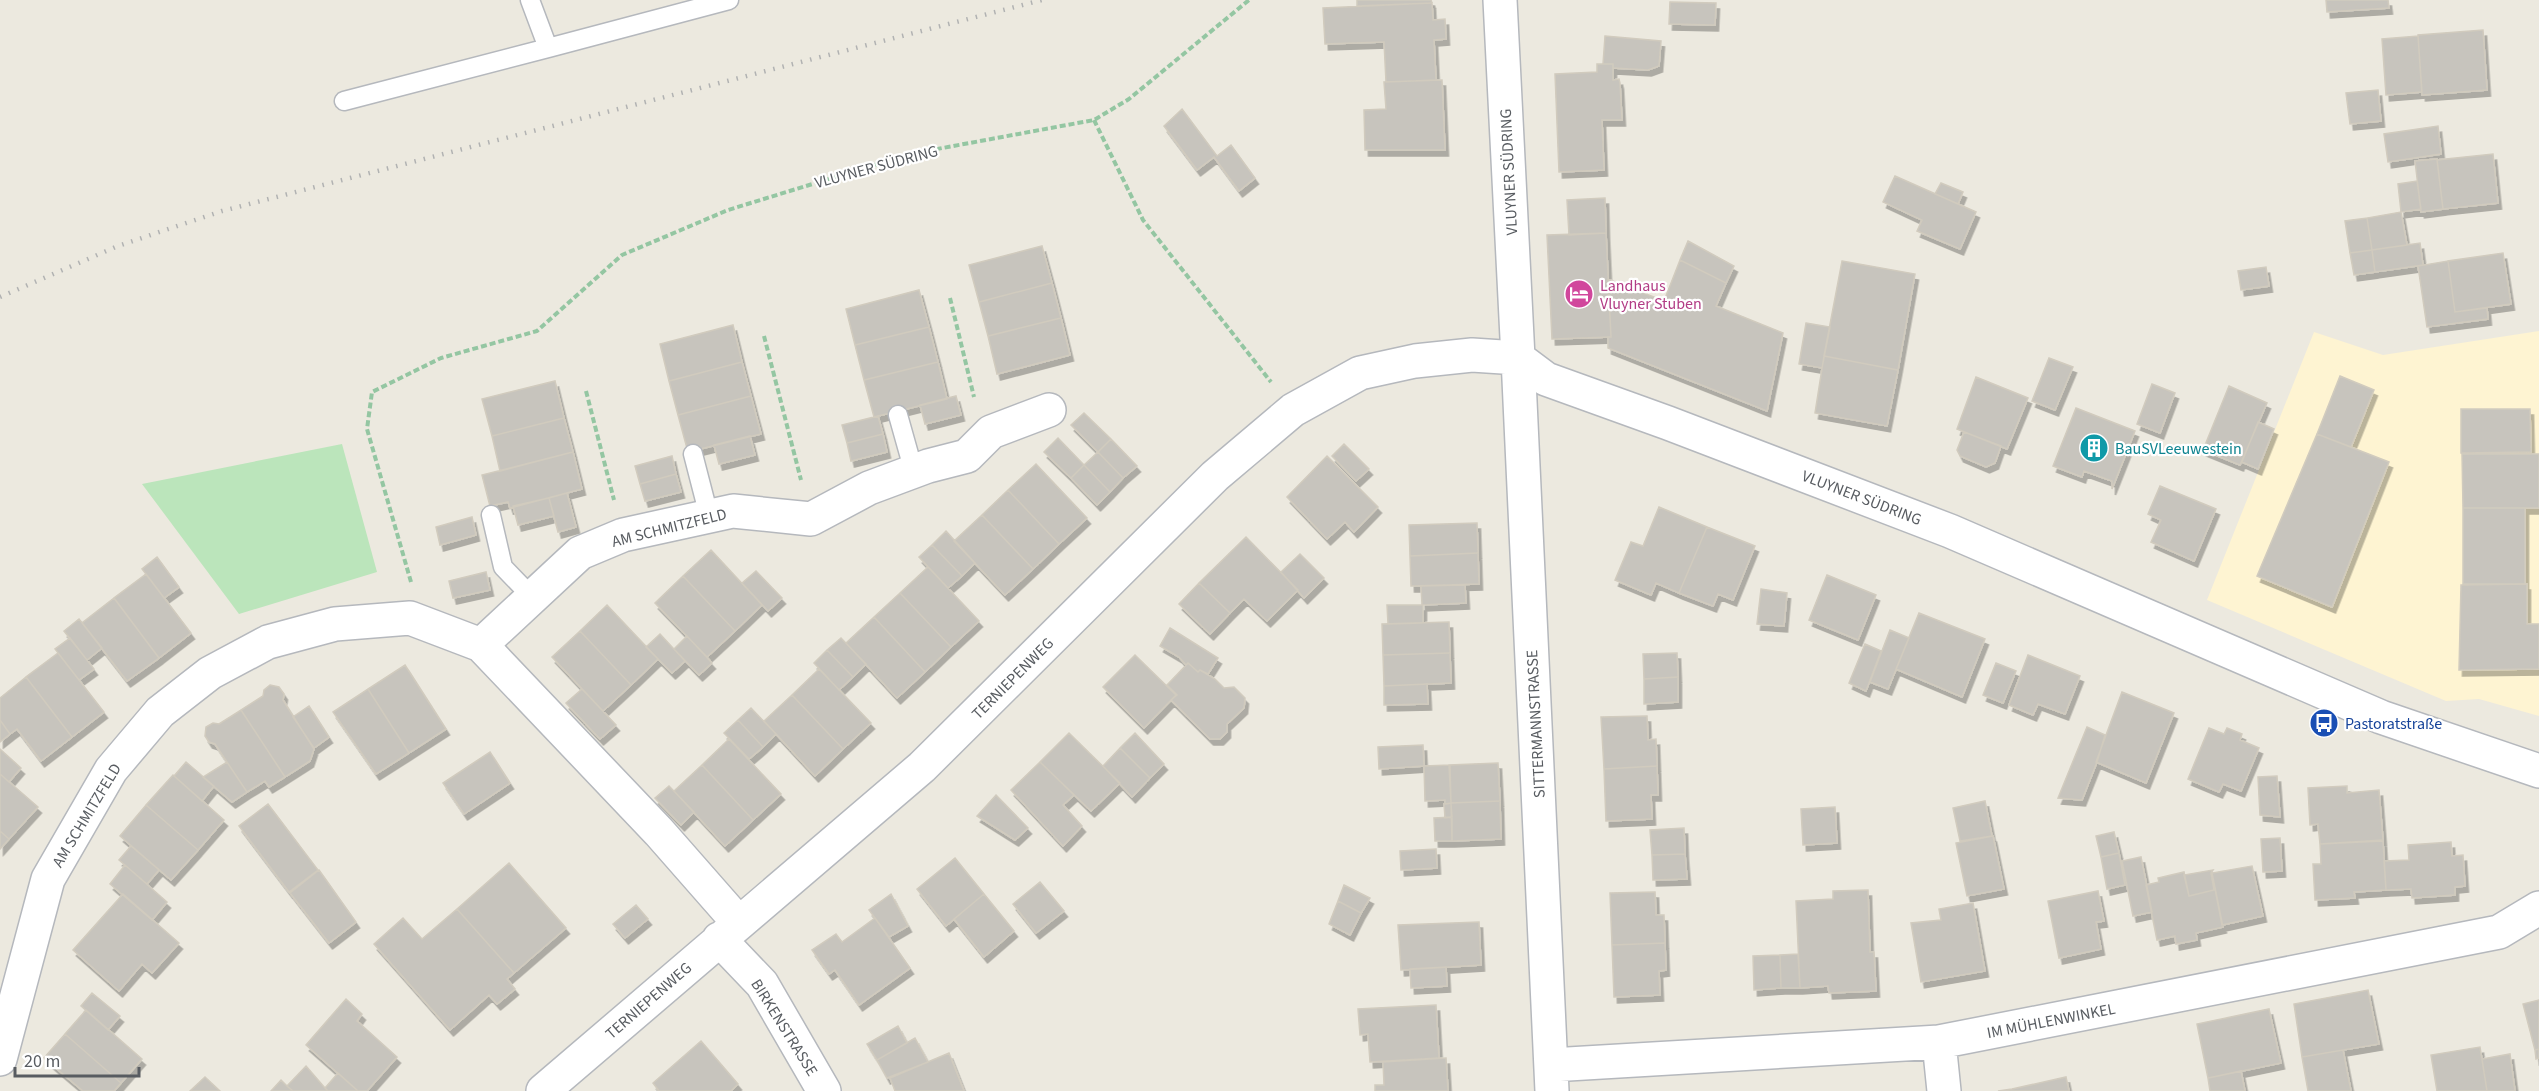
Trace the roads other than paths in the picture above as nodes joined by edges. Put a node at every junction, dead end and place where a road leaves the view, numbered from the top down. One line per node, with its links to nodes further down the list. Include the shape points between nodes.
1 (530, 0): 4 (lane)
2 (729, 0): 4 (lane)
3 (1500, 0): 6 (street, VLUYNER SÜDRING)
4 (548, 48): 5 (lane)
5 (344, 100)
6 (1518, 358): 15 (street, VLUYNER SÜDRING, via 1546,379 1950,531 2381,717); 17 (street, TERNIEPENWEG, via 1472,355 1415,361 1360,373 1293,410 1215,476 922,767); 20 (street, SITTERMANNSTRASSE)
7 (1049, 410): 10 (street, via 991,432 967,456)
8 (898, 415): 10 (lane)
9 (693, 454): 12 (lane)
10 (914, 472): 12 (street, AM SCHMITZFELD, via 869,488 811,519 733,511)
11 (491, 515): 13 (lane, via 503,567)
12 (709, 516): 13 (street, AM SCHMITZFELD, via 623,535 580,553)
13 (532, 597): 14 (street, AM SCHMITZFELD)
14 (481, 645): 17 (street, AM SCHMITZFELD, via 659,832); 19 (street, AM SCHMITZFELD, via 411,618 335,624 268,642 210,673 160,712 111,770 48,879)
15 (2539, 771)
16 (2539, 908): 18 (street, IM MÜHLENWINKEL, via 2499,932)
17 (729, 931): 21 (street, TERNIEPENWEG); 22 (street, BIRKENSTRASSE)
18 (1939, 1042): 20 (street, IM MÜHLENWINKEL); 23 (street)
19 (0, 1059)
20 (1552, 1078)
21 (543, 1091)
22 (824, 1091)
23 (1944, 1091)

